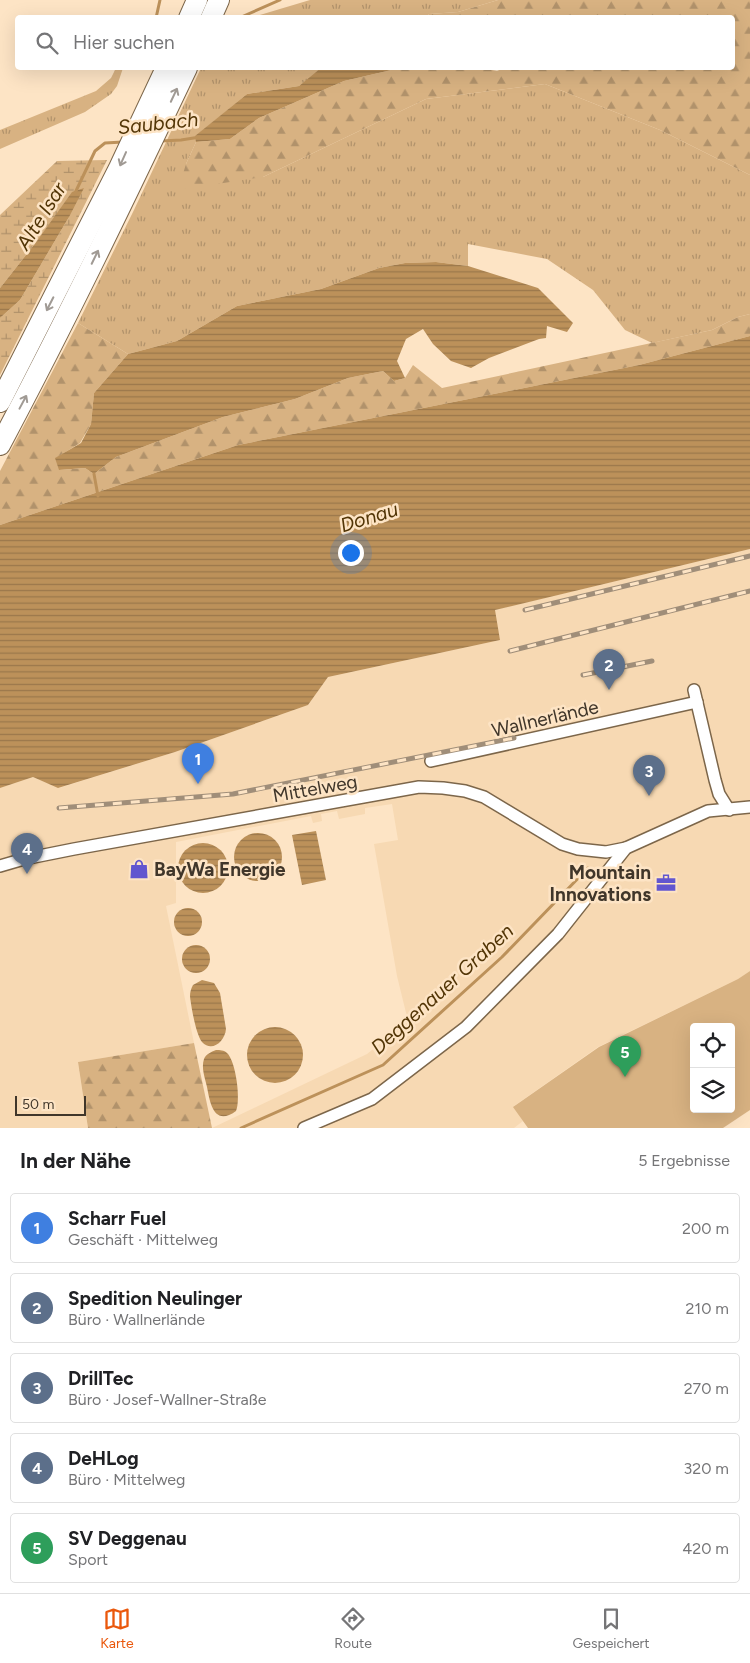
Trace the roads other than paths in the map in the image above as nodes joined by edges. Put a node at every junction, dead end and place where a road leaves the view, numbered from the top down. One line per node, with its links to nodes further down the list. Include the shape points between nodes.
1 (197, 0): 3 (highway)
2 (219, 0): 4 (highway)
3 (190, 15)
4 (212, 15)
5 (165, 70): 7 (highway, one-way to 7)
6 (186, 70): 8 (highway, one-way to 6)
7 (0, 402)
8 (0, 445)
9 (694, 690): 10 (street)
10 (697, 702): 11 (street, Wallnerlände); 13 (street, via 719,794)
11 (431, 761)
12 (750, 807): 13 (street)
13 (729, 810): 14 (street, via 708,811)
14 (626, 848): 15 (street, Mittelweg, via 606,852 578,849 562,844 484,797 465,791 419,787 24,858); 16 (street, via 558,934 466,1027 372,1099)
15 (0, 866)
16 (304, 1128)

